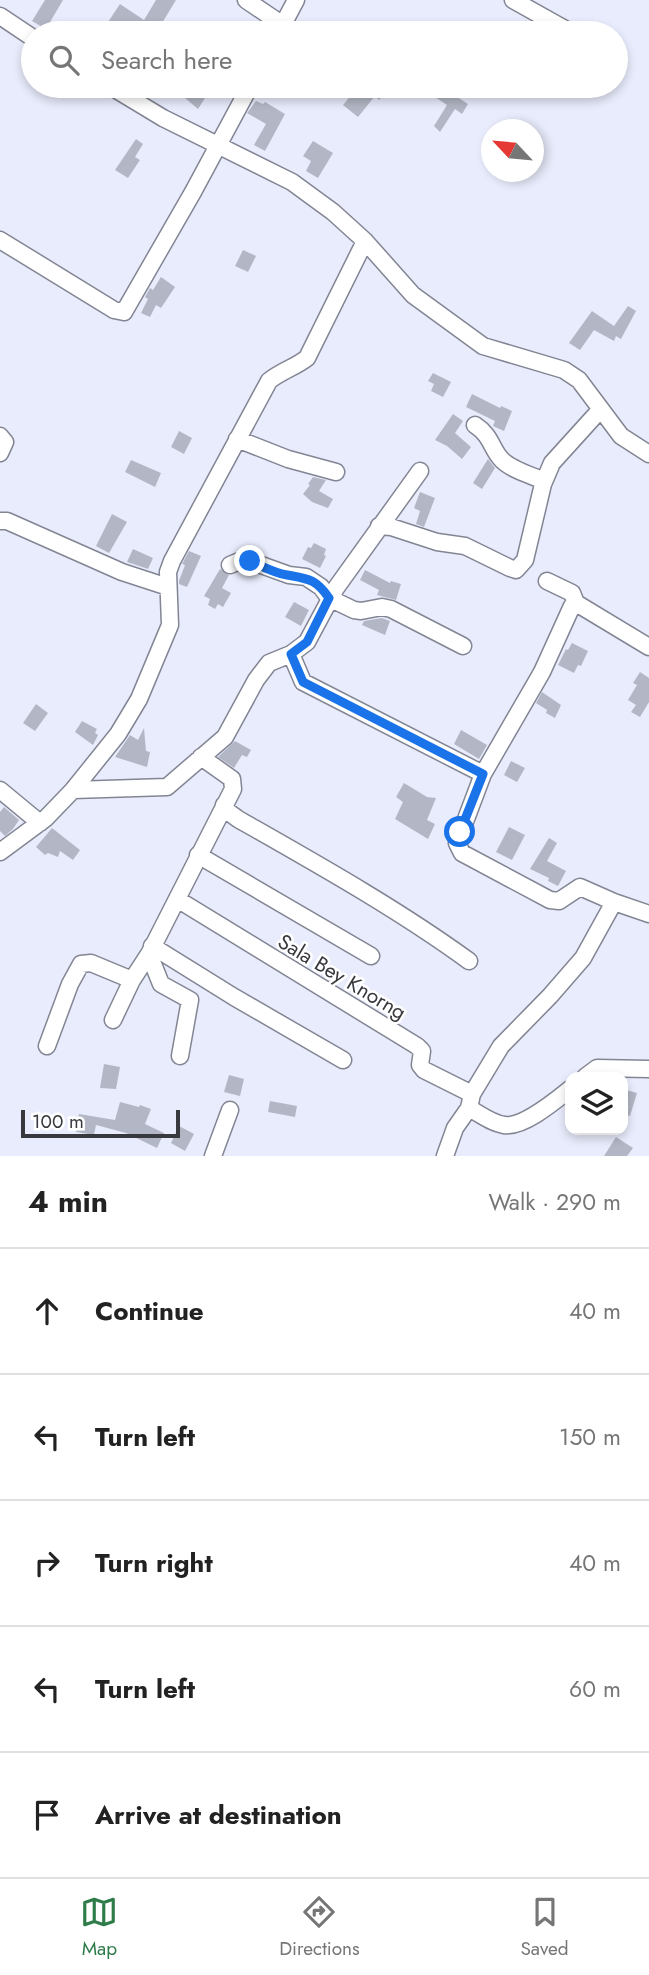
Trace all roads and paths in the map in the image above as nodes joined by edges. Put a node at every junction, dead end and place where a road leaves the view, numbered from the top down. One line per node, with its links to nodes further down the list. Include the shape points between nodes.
1 (246, 0): 5 (street)
2 (296, 0): 6 (street)
3 (513, 0): 7 (street)
4 (0, 16): 8 (street)
5 (271, 21)
6 (284, 21)
7 (551, 21)
8 (21, 30)
9 (130, 98): 11 (street)
10 (244, 98): 11 (street)
11 (219, 145): 12 (street, via 124,312); 13 (street, via 292,182)
12 (0, 240)
13 (365, 241): 14 (street, via 412,295 483,346 564,370 579,380); 17 (street, via 306,358 269,381)
14 (600, 410): 19 (street, via 621,436); 22 (street, via 552,463)
15 (474, 425): 22 (street, via 492,441 505,463)
16 (0, 436): 18 (street, via 5,442)
17 (236, 439): 21 (street); 27 (street, via 172,561)
18 (0, 453)
19 (649, 454)
20 (420, 471): 24 (street)
21 (336, 472)
22 (544, 481): 24 (street, via 525,560 516,570 465,547)
23 (0, 521): 27 (street)
24 (379, 526): 28 (street)
25 (230, 565): 28 (street, via 250,561 306,577)
26 (547, 581): 29 (street, via 572,593)
27 (168, 587): 36 (street, via 170,625 139,699 118,734)
28 (329, 598): 30 (street, via 361,611 391,609); 32 (street, via 307,642)
29 (576, 603): 31 (street); 34 (street)
30 (463, 646)
31 (649, 647)
32 (291, 654): 33 (street, via 269,663 225,737); 34 (street, via 303,682)
33 (201, 757): 36 (street, via 167,787); 37 (street, via 232,779 233,789)
34 (483, 774): 42 (street, via 458,837 462,853 550,900 559,901 580,887)
35 (0, 790): 38 (street)
36 (73, 790): 38 (street)
37 (224, 804): 40 (street); 46 (street, via 238,819)
38 (40, 822): 39 (street)
39 (0, 852)
40 (198, 855): 41 (street); 45 (street)
41 (177, 899): 44 (street); 55 (street, Sala Bey Knorng, via 417,1046 422,1051 419,1065)
42 (614, 902): 43 (street); 55 (street, via 583,958 501,1045)
43 (649, 914)
44 (150, 950): 47 (street); 50 (street, via 160,984 190,1000); 51 (street)
45 (371, 956)
46 (469, 961)
47 (132, 980): 48 (street); 49 (street, via 91,962 81,964)
48 (113, 1020)
49 (47, 1046)
50 (180, 1056)
51 (343, 1060)
52 (649, 1069): 53 (street, via 597,1068)
53 (592, 1072)
54 (565, 1093): 55 (street, Sala Bey Knorng, via 519,1125 488,1119)
55 (471, 1101): 58 (street)
56 (230, 1110): 57 (street)
57 (213, 1156)
58 (445, 1156)

